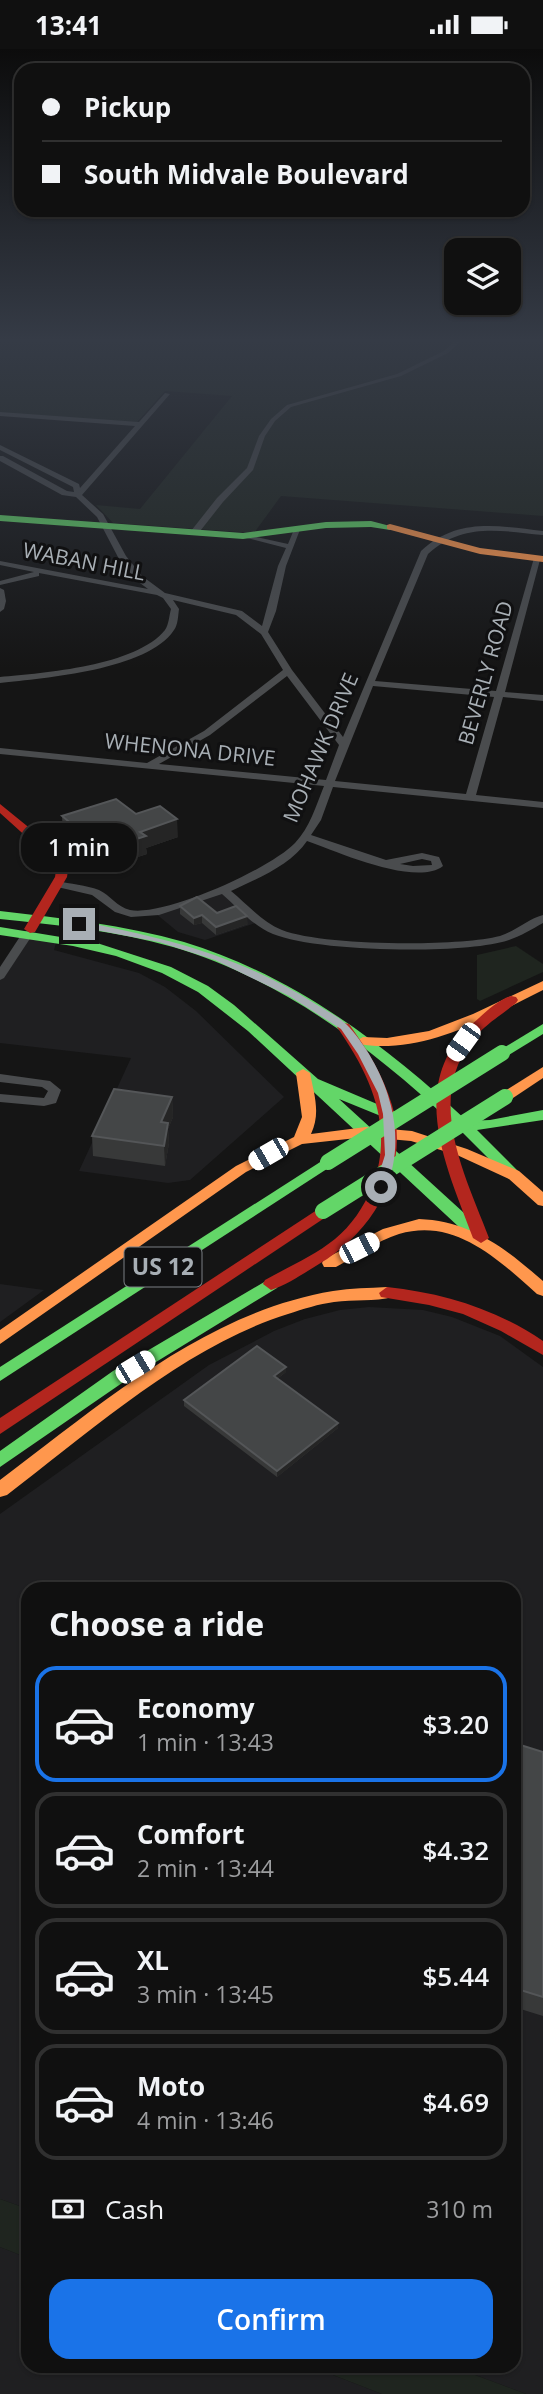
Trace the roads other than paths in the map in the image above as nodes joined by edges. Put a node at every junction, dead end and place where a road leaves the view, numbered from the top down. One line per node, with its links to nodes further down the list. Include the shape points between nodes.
1 (5, 449): 5 (street, via 76,485)
2 (118, 449): 5 (street)
3 (257, 449): 9 (street, via 243,478)
4 (0, 458): 5 (street)
5 (78, 495): 7 (street)
6 (0, 518): 7 (main road)
7 (106, 526): 9 (main road); 17 (street)
8 (298, 530): 11 (main road); 12 (main road, via 371,524); 13 (street)
9 (194, 533): 11 (main road)
10 (543, 533): 12 (street, via 466,528)
11 (243, 536): 13 (street)
12 (439, 540): 14 (main road); 30 (street, MOHAWK DRIVE, via 422,556)
13 (291, 547): 24 (street, via 278,578)
14 (540, 559): 31 (street, BEVERLY ROAD)
15 (0, 563): 16 (street, WABAN HILL)
16 (41, 573): 18 (street); 19 (street, WABAN HILL)
17 (139, 578): 19 (street); 21 (street)
18 (0, 583)
19 (122, 586): 21 (street, WABAN HILL)
20 (0, 590): 23 (street)
21 (164, 595): 22 (street); 25 (street, WABAN HILL)
22 (220, 608): 25 (street); 26 (street)
23 (0, 609)
24 (272, 611): 26 (street); 27 (street)
25 (176, 613): 29 (street, via 165,637 142,652 85,668)
26 (239, 613): 27 (street)
27 (264, 632): 28 (street)
28 (288, 671): 33 (street); 35 (street, via 218,726)
29 (0, 680)
30 (369, 683): 31 (street); 33 (street, MOHAWK DRIVE)
31 (498, 694): 32 (street); 37 (street, BEVERLY ROAD)
32 (543, 698)
33 (344, 745): 36 (street, MOHAWK DRIVE)
34 (0, 751): 35 (street, WHENONA DRIVE)
35 (148, 765): 36 (street, WHENONA DRIVE)
36 (329, 783): 37 (street, WHENONA DRIVE); 40 (street, MOHAWK DRIVE)
37 (470, 798): 38 (street, WHENONA DRIVE)
38 (543, 805)
39 (0, 807): 42 (main road, via 59,863 62,870)
40 (306, 837): 41 (street); 43 (street, MOHAWK DRIVE, via 275,864)
41 (389, 863)
42 (57, 884): 43 (street, MOHAWK DRIVE, via 96,893 131,914 155,913); 46 (main road)
43 (224, 890): 45 (street, via 269,927 303,939 472,944 504,938)
44 (0, 915): 46 (main road)
45 (543, 918)
46 (36, 919): 48 (main road); 52 (main road, via 136,934 205,953 292,994)
47 (0, 931): 48 (main road)
48 (27, 934): 49 (street); 57 (main road, via 113,951 190,981 233,1011)
49 (0, 976)
50 (543, 985): 51 (main road)
51 (511, 1000): 54 (main road, via 401,1044); 59 (main road, via 478,1027 452,1058 442,1085)
52 (344, 1027): 54 (main road); 60 (main road, via 377,1077)
53 (543, 1028): 76 (main road, US 12, bridge)
54 (363, 1041): 59 (main road)
55 (543, 1071): 77 (main road, US 12, bridge, via 323,1211)
56 (0, 1078): 58 (street, via 45,1084 55,1090 51,1100 44,1102)
57 (309, 1078): 60 (main road); 64 (main road); 66 (main road, via 311,1121)
58 (0, 1098)
59 (441, 1105): 62 (main road); 63 (main road)
60 (388, 1114): 62 (main road); 65 (main road)
61 (543, 1115): 63 (main road)
62 (442, 1126): 63 (main road); 67 (main road)
63 (466, 1127): 69 (main road)
64 (366, 1132): 65 (main road); 66 (main road); 68 (main road)
65 (390, 1133): 67 (main road); 68 (main road)
66 (299, 1140): 74 (main road, via 241,1169)
67 (446, 1146): 69 (main road); 71 (main road)
68 (390, 1155): 71 (main road); 73 (main road, via 377,1198 355,1229 341,1242)
69 (514, 1175): 70 (main road)
70 (543, 1201)
71 (481, 1238): 72 (main road); 73 (main road, via 438,1223 397,1229)
72 (543, 1290)
73 (219, 1315): 78 (main road, via 119,1376)
74 (0, 1338)
75 (543, 1349): 79 (main road, via 492,1318 412,1294 337,1295 302,1304 251,1323 195,1354)
76 (0, 1375)
77 (0, 1427)
78 (0, 1460)
79 (0, 1490)

